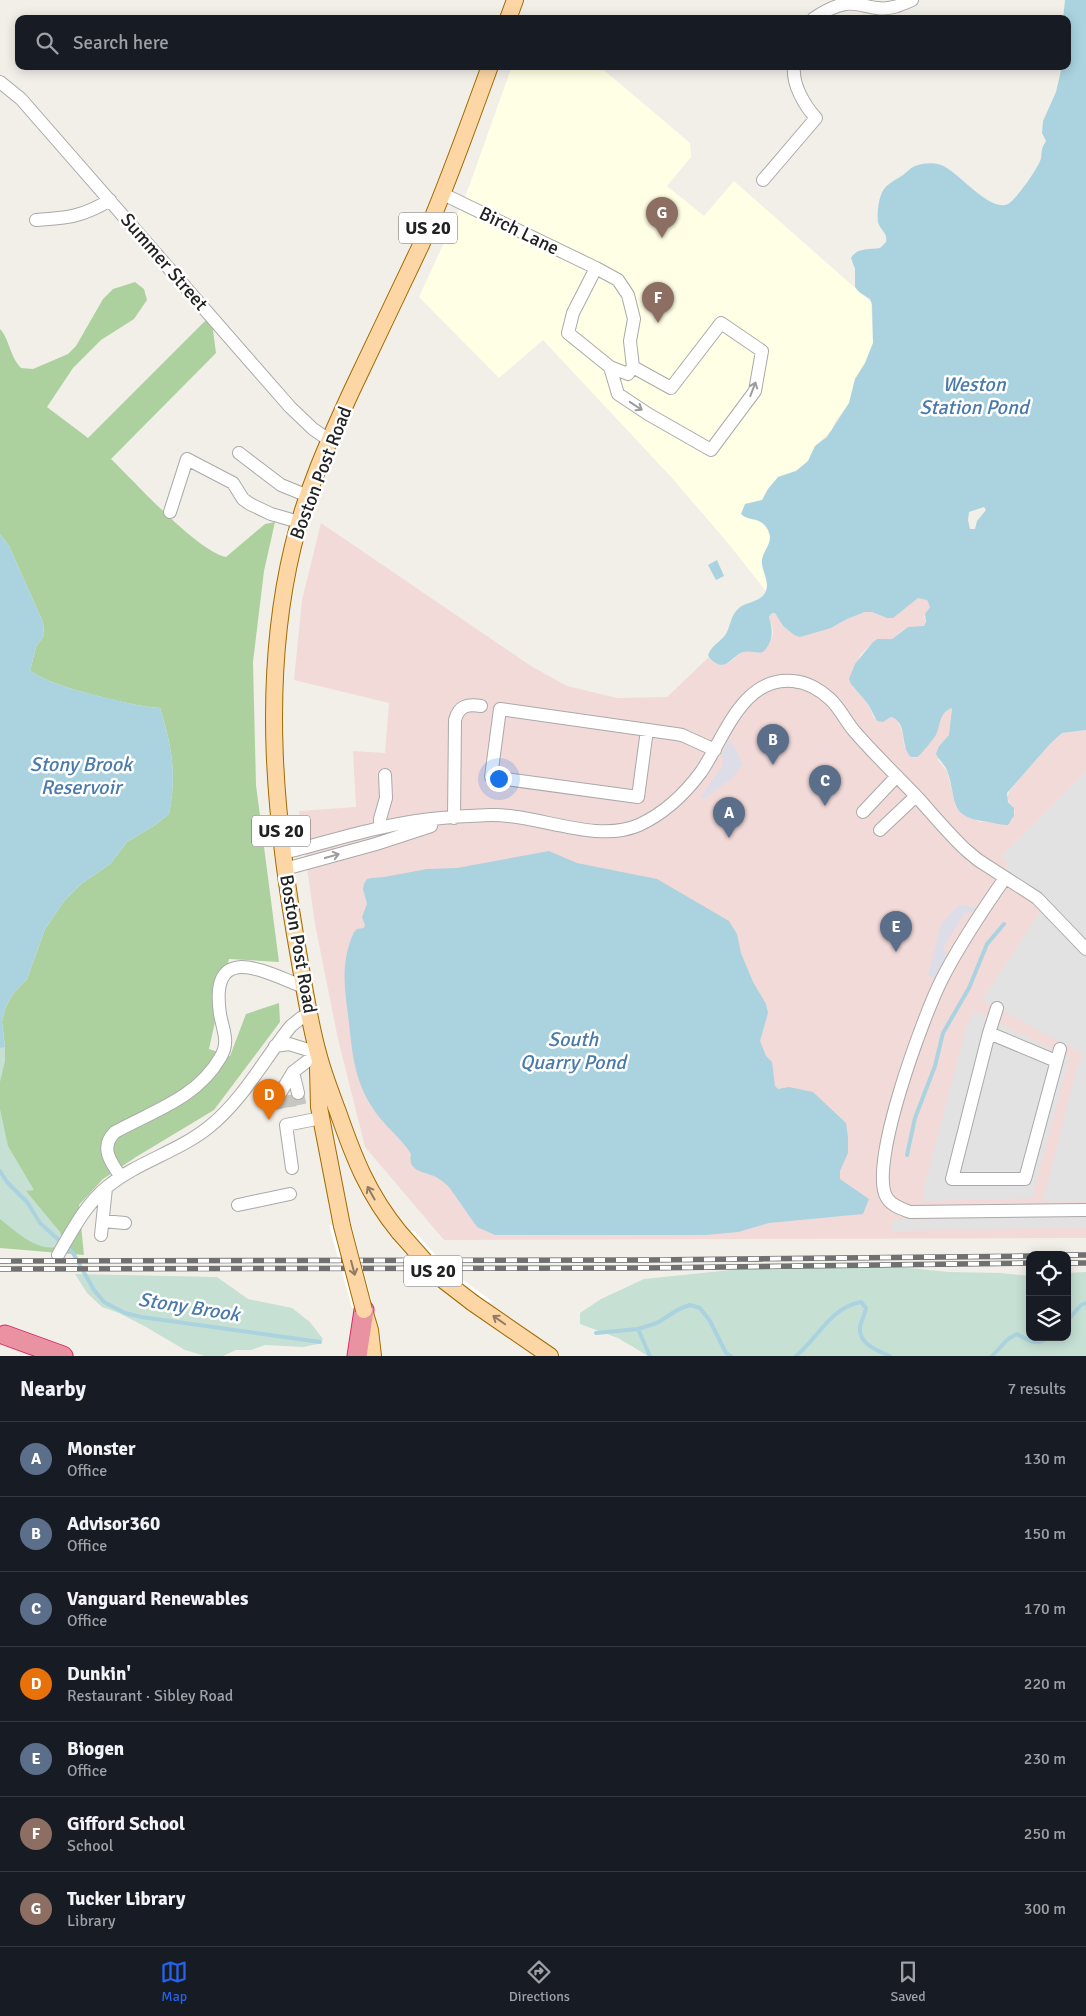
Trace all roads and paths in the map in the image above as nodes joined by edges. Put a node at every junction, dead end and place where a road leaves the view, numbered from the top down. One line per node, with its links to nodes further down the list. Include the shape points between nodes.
1 (515, 0): 3 (main road)
2 (912, 0): 4 (street, via 897,7 879,9 846,4)
3 (509, 15)
4 (819, 15)
5 (489, 70): 9 (main road, Boston Post Road / US 20)
6 (794, 70): 8 (street, via 806,108 816,118)
7 (0, 82): 10 (street, Summer Street, via 21,99)
8 (763, 180)
9 (443, 194): 12 (street, Birch Lane); 15 (main road, Boston Post Road / US 20)
10 (110, 200): 11 (street, via 90,212); 15 (street, Summer Street, via 290,407)
11 (36, 220)
12 (596, 268): 13 (street, Birch Lane, via 618,280 628,294 634,319 630,341); 14 (street, via 573,313 568,333)
13 (633, 367): 14 (street, via 628,374); 14 (street, one-way to 13, via 618,394 711,450 754,390 762,351 721,323 671,388)
14 (610, 368)
15 (330, 440): 17 (main road, Boston Post Road / US 20)
16 (239, 453): 17 (street, via 281,485)
17 (308, 496): 19 (main road, Boston Post Road / US 20)
18 (170, 512): 19 (street, via 187,459 233,483 250,504)
19 (300, 522): 30 (main road, Boston Post Road / US 20, via 282,601 274,669 274,759)
20 (481, 706): 27 (street, via 465,706 458,711 455,720)
21 (647, 730): 21 (street, via 500,709 491,777 638,797); 22 (street, via 686,736)
22 (715, 750): 24 (street, via 734,715 752,695 772,683 792,681 813,688 831,701 854,731); 27 (street, via 678,799 636,827 601,831 507,815)
23 (385, 775): 28 (street, via 386,798)
24 (897, 776): 25 (street); 26 (street)
25 (916, 796): 29 (street); 31 (street, via 966,850)
26 (863, 812)
27 (454, 818): 28 (street); 30 (street, one-way to 27, via 376,844)
28 (380, 828): 30 (street)
29 (880, 830)
30 (284, 861): 33 (main road, Boston Post Road / US 20)
31 (1005, 878): 32 (street, via 1037,898); 46 (street, via 965,938 932,1000 914,1044 888,1137 884,1187 888,1199 910,1212 947,1206)
32 (1086, 949)
33 (304, 987): 35 (main road, Boston Post Road / US 20); 42 (street, via 250,966 236,967 227,972 222,981 220,1000 226,1039 222,1055 204,1079 184,1096 110,1137 108,1155)
34 (997, 1008): 36 (street)
35 (310, 1014): 37 (street, via 296,1021); 38 (main road, Boston Post Road / US 20)
36 (989, 1033): 36 (street, via 952,1179 1025,1179 1058,1055)
37 (275, 1046): 38 (street, via 289,1044); 42 (street, via 210,1127)
38 (318, 1053): 39 (street); 40 (main road, Boston Post Road / US 20); 57 (main road, Boston Post Road / US 20, one-way to 38, bridge, via 438,1276 399,1232 374,1199 359,1170)
39 (293, 1072): 39 (street, via 288,1095)
40 (321, 1118): 41 (street, via 293,1117); 51 (main road, Boston Post Road / US 20, one-way to 51, bridge, via 342,1226)
41 (292, 1168)
42 (121, 1177): 43 (street)
43 (106, 1188): 47 (street); 50 (street, via 87,1208)
44 (290, 1194): 45 (street)
45 (238, 1205)
46 (1086, 1210)
47 (103, 1221): 48 (street); 49 (street)
48 (125, 1223)
49 (101, 1235)
50 (58, 1255)
51 (364, 1310): 55 (highway); 56 (main road, US 20)
52 (3, 1333): 53 (highway); 54 (highway)
53 (38, 1356)
54 (63, 1356)
55 (358, 1356)
56 (373, 1356)
57 (550, 1356)

